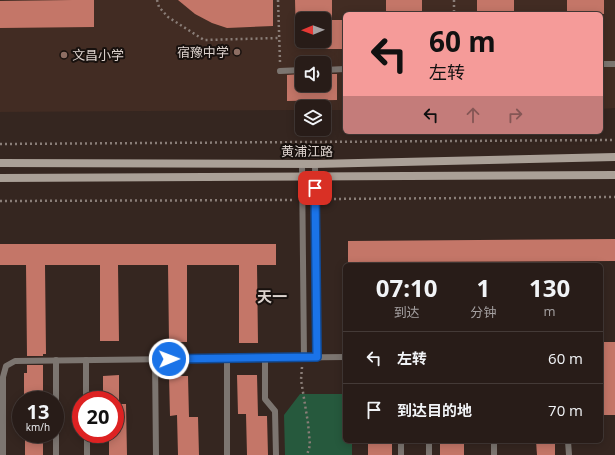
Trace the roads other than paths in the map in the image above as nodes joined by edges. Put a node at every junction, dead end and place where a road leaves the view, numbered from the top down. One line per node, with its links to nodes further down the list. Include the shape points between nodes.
1 (603, 64): 2 (lane)
2 (615, 64)
3 (280, 67): 4 (lane)
4 (295, 69)
5 (343, 69): 6 (lane)
6 (331, 70)
7 (615, 157): 10 (street, 黄浦江路)
8 (0, 163): 9 (street, 黄浦江路)
9 (302, 164): 10 (street, 黄浦江路); 12 (lane)
10 (315, 164): 13 (lane)
11 (615, 175): 13 (street, 黄浦江路)
12 (302, 177): 13 (street, 黄浦江路); 14 (street, 黄浦江路); 19 (lane)
13 (315, 177): 15 (lane)
14 (0, 178)
15 (317, 357): 16 (lane); 19 (lane)
16 (343, 357)
17 (227, 358): 18 (lane); 20 (lane); 33 (lane)
18 (265, 358): 19 (lane); 34 (lane, via 265,399 274,411)
19 (304, 358)
20 (155, 359): 22 (lane); 32 (lane)
21 (56, 360): 22 (lane); 29 (lane, via 15,361 6,366 3,377); 30 (lane)
22 (86, 360): 23 (lane)
23 (86, 391)
24 (87, 443): 31 (lane)
25 (401, 443): 35 (lane)
26 (429, 443): 36 (lane)
27 (494, 443): 37 (lane)
28 (568, 443): 38 (lane)
29 (3, 455)
30 (56, 455)
31 (87, 455)
32 (156, 455)
33 (227, 455)
34 (276, 455)
35 (401, 455)
36 (429, 455)
37 (494, 455)
38 (569, 455)

